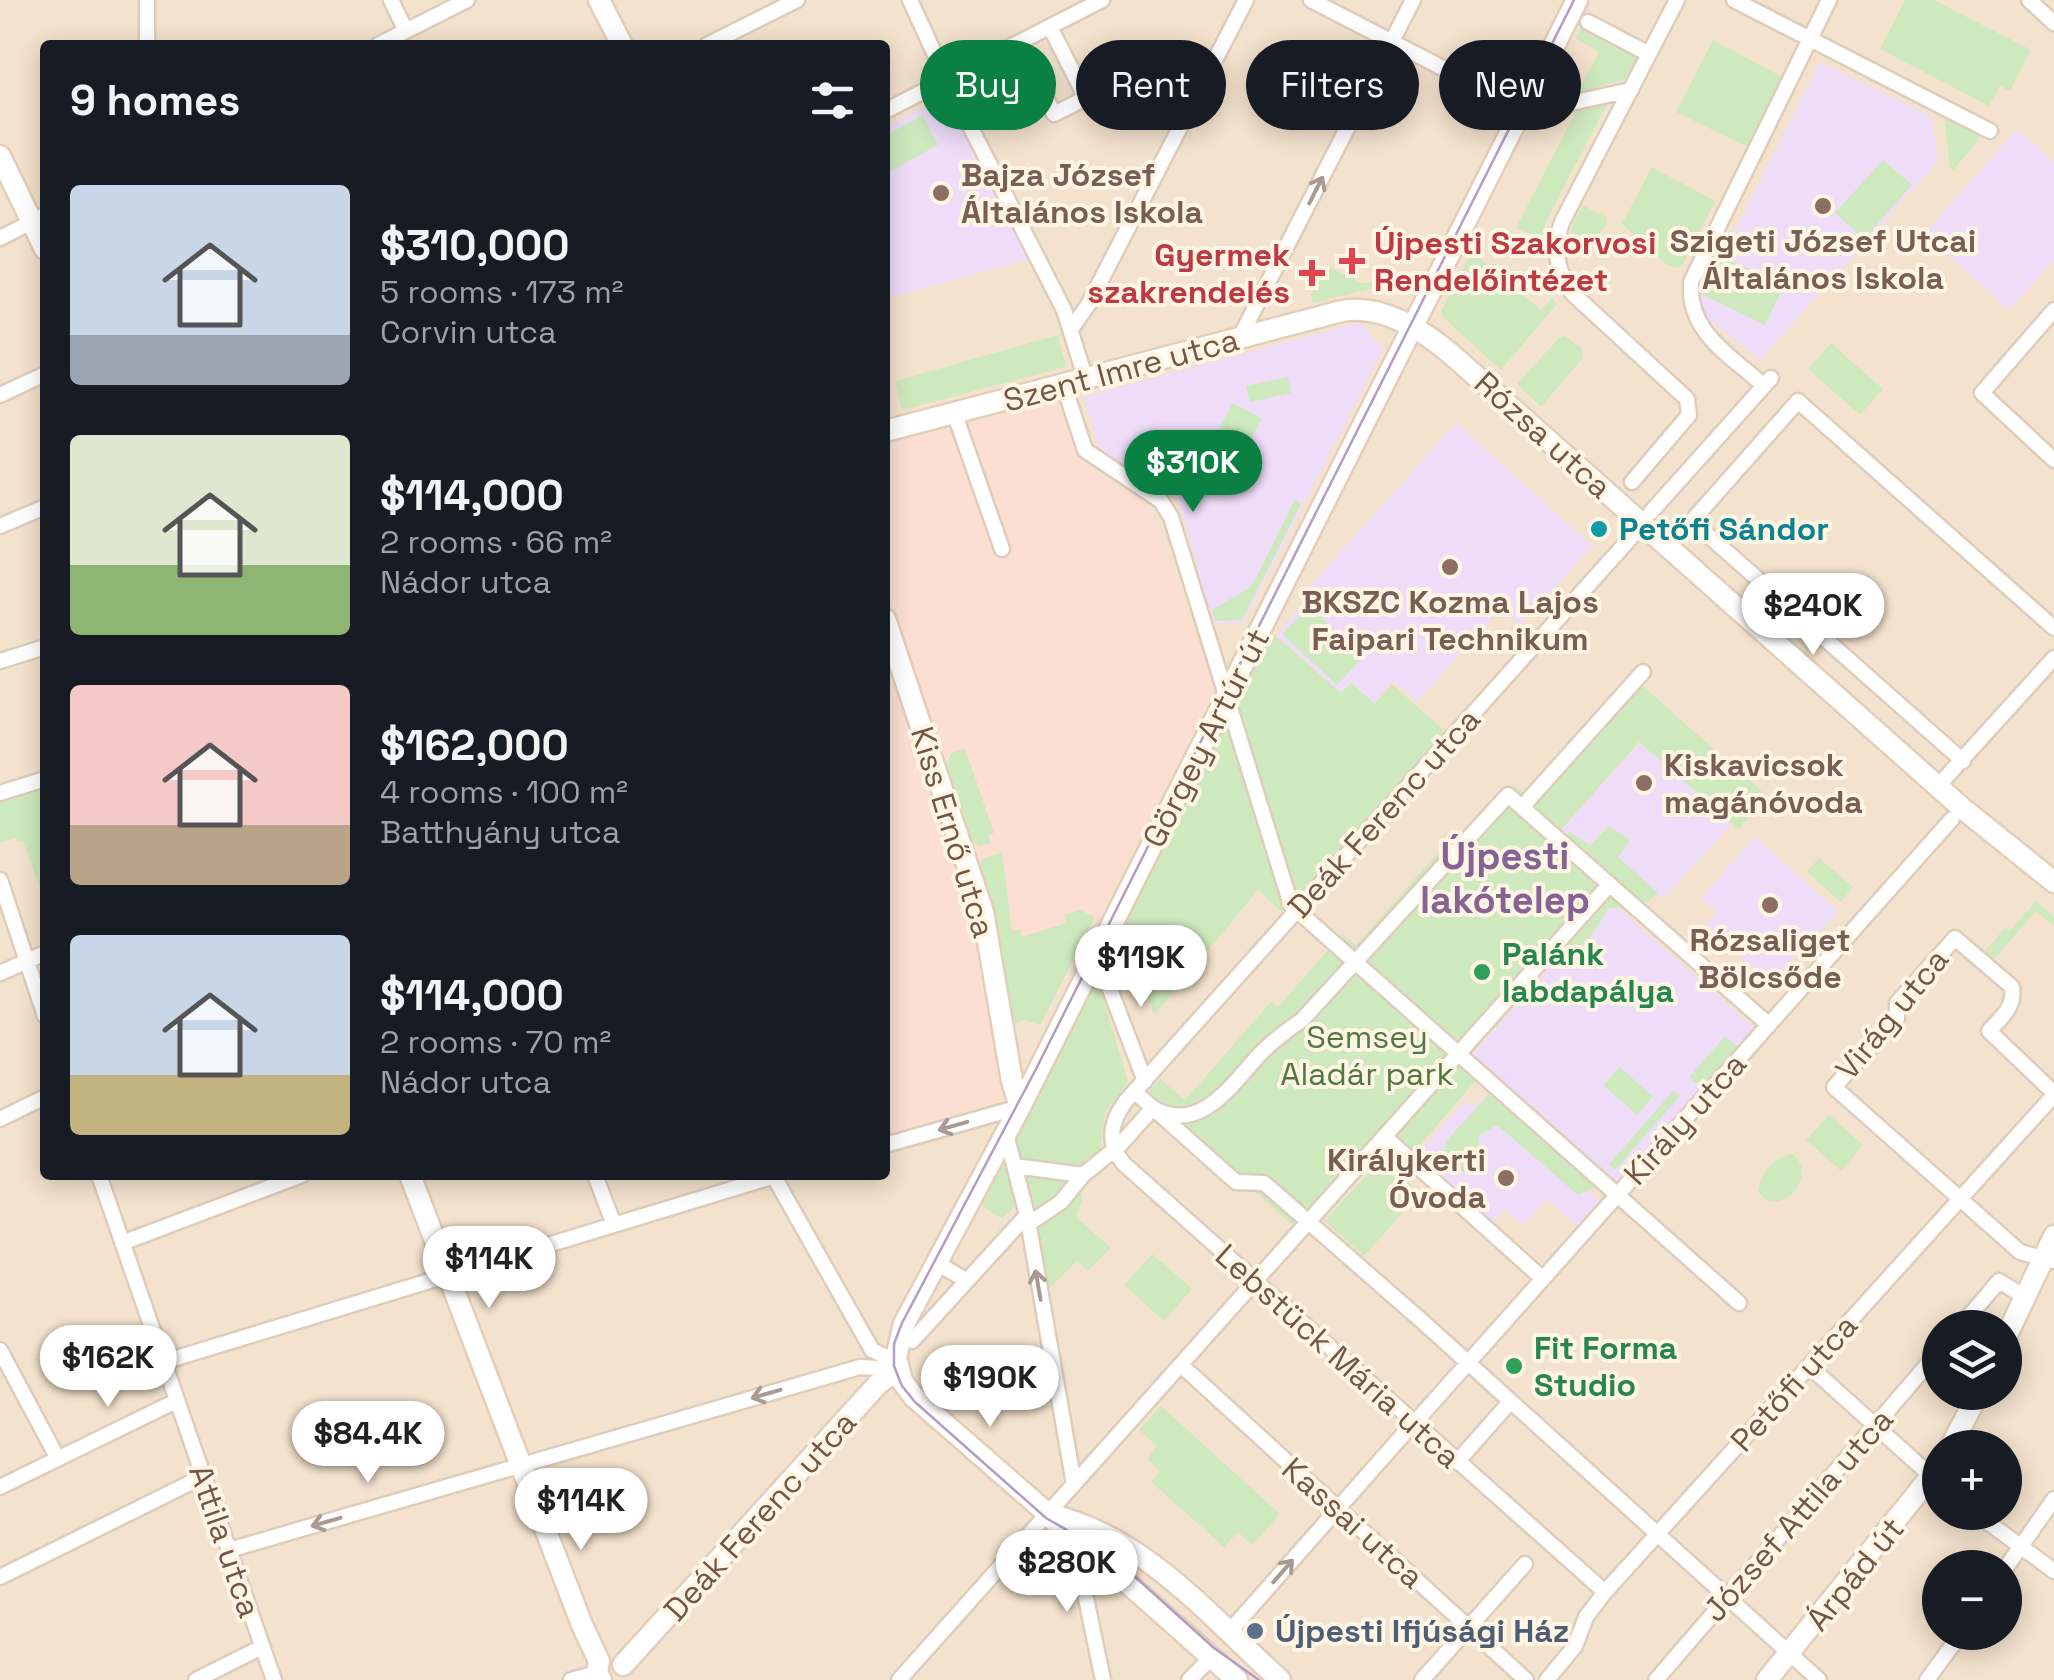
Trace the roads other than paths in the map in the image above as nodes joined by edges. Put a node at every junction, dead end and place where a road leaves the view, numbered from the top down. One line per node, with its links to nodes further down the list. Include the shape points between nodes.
1 (147, 0): 21 (street)
2 (390, 0): 19 (street)
3 (468, 0): 19 (street)
4 (599, 0): 23 (street)
5 (797, 0): 24 (street)
6 (910, 0): 25 (street)
7 (1102, 0): 18 (street)
8 (1246, 0): 45 (street)
9 (1311, 0): 27 (street)
10 (1413, 0): 28 (street)
11 (1577, 0): 29 (street, Görgey Artúr út)
12 (1677, 0): 30 (street)
13 (1734, 0): 20 (street)
14 (1828, 0): 20 (street)
15 (2029, 0): 17 (street)
16 (1588, 22): 30 (street)
17 (2054, 24)
18 (1050, 27): 26 (street); 35 (street, via 1086,98)
19 (406, 31): 22 (street)
20 (1809, 38): 39 (street); 56 (street, Deák Ferenc utca, via 1691,282 1695,320 1767,382)
21 (147, 40)
22 (388, 40)
23 (619, 40)
24 (717, 40)
25 (928, 40)
26 (1026, 40)
27 (1388, 40)
28 (1393, 40)
29 (1557, 40)
30 (1650, 54): 31 (street)
31 (1631, 90): 33 (street); 54 (street, via 1562,222 1555,253 1572,293 1690,406 1690,415)
32 (920, 94): 34 (street)
33 (1581, 101)
34 (890, 110)
35 (1056, 113)
36 (972, 130): 45 (street)
37 (1347, 130): 46 (street, one-way to 37)
38 (1512, 130): 44 (street, Görgey Artúr út)
39 (1990, 131)
40 (0, 156): 41 (street)
41 (39, 218): 42 (street)
42 (0, 238)
43 (2054, 310): 53 (street, via 1982,393)
44 (1414, 328): 46 (street, Szent Imre utca, via 1356,308); 56 (street, Rózsa utca); 67 (street, Görgey Artúr út)
45 (1071, 329): 48 (street)
46 (1239, 339): 48 (street, Szent Imre utca)
47 (40, 376): 50 (street)
48 (1086, 380): 49 (street, Szent Imre utca)
49 (1064, 386): 51 (street, Szent Imre utca); 67 (street, via 1086,450 1164,505)
50 (0, 395)
51 (954, 412): 52 (street, Szent Imre utca); 60 (street)
52 (890, 430)
53 (2054, 460)
54 (1632, 482)
55 (40, 508): 58 (street)
56 (1647, 518): 59 (street, Rózsa utca); 77 (street, Deák Ferenc utca)
57 (1692, 521): 59 (street); 61 (street, via 1798,401); 68 (street)
58 (0, 526)
59 (1669, 547): 70 (street, Rózsa utca)
60 (1002, 549)
61 (2054, 628)
62 (890, 634): 89 (street, Kiss Ernő utca, via 983,912)
63 (40, 649): 65 (street)
64 (2054, 658): 68 (street)
65 (0, 661)
66 (1644, 672): 72 (street)
67 (1227, 698): 77 (street); 79 (street, Görgey Artúr út)
68 (1963, 762): 70 (street)
69 (40, 781): 71 (street)
70 (1938, 786): 75 (street, Rózsa utca)
71 (0, 793)
72 (1522, 807): 76 (street); 81 (street, via 1508,795)
73 (1952, 820): 84 (street, Király utca)
74 (0, 880): 80 (street)
75 (2054, 882)
76 (1609, 885): 84 (street); 85 (street)
77 (1297, 910): 81 (street); 86 (street, Deák Ferenc utca)
78 (40, 955): 80 (street)
79 (1097, 955): 86 (street); 89 (street, Görgey Artúr út)
80 (27, 960): 82 (street); 83 (street)
81 (1355, 962): 85 (street); 90 (street, via 1213,1103 1176,1116)
82 (0, 974)
83 (40, 1000)
84 (1769, 1025): 104 (street, Király utca)
85 (1459, 1053): 93 (street); 104 (street)
86 (1135, 1092): 90 (street); 95 (street, via 1113,1122)
87 (2054, 1094): 105 (street, Petőfi utca); 105 (street, Virág utca, via 1989,1031 2010,1008 2012,987 1954,938 1897,1003 1898,1018 1834,1087)
88 (40, 1099): 91 (street)
89 (1020, 1107): 92 (street, Görgey Artúr út); 94 (street, one-way to 94)
90 (1153, 1108): 95 (street); 107 (street, via 1236,1182 1264,1183)
91 (0, 1119)
92 (1006, 1134): 96 (street); 112 (street, Görgey Artúr út)
93 (1385, 1137): 107 (street); 114 (street)
94 (890, 1144)
95 (1114, 1150): 97 (street); 116 (street, Lebstück Mária utca)
96 (1015, 1166): 97 (street); 106 (street)
97 (1083, 1175): 106 (street, via 1061,1202)
98 (100, 1180): 110 (street, Attila utca)
99 (289, 1180): 110 (street)
100 (412, 1180): 113 (street)
101 (597, 1180): 108 (street)
102 (758, 1180): 108 (street)
103 (777, 1180): 123 (street)
104 (1617, 1196): 114 (street, Király utca); 118 (street)
105 (1961, 1199): 111 (street, Virág utca, via 2020,1252); 128 (street, Petőfi utca)
106 (1027, 1220): 115 (street); 139 (street, one-way to 106)
107 (1308, 1223): 116 (street); 125 (street)
108 (614, 1224): 113 (street)
109 (2054, 1236): 111 (street)
110 (122, 1243): 124 (street, Attila utca)
111 (2048, 1260): 117 (street)
112 (938, 1264): 115 (street); 126 (street, Görgey Artúr út, via 902,1330)
113 (449, 1276): 124 (street); 137 (street)
114 (1543, 1279): 125 (street, Király utca)
115 (966, 1280): 121 (street)
116 (1256, 1282): 127 (street); 135 (street, Lebstück Mária utca)
117 (2025, 1297): 119 (street, via 1999,1281); 120 (street)
118 (1739, 1303)
119 (1974, 1310)
120 (2019, 1310)
121 (912, 1341)
122 (0, 1350): 134 (street)
123 (872, 1350): 126 (street); 129 (street)
124 (163, 1362): 131 (street, Attila utca)
125 (1468, 1364): 132 (street); 143 (street, Király utca)
126 (897, 1365): 129 (street); 144 (street, via 914,1397); 162 (street, Deák Ferenc utca)
127 (1180, 1365): 139 (street); 143 (street, Kassai utca)
128 (1809, 1366): 133 (street); 146 (street, Petőfi utca)
129 (860, 1368): 137 (street, one-way to 137)
130 (1922, 1371): 133 (street, József Attila utca)
131 (176, 1402): 134 (street); 138 (street, Attila utca)
132 (1510, 1402): 135 (street); 146 (street)
133 (1875, 1426): 136 (street); 154 (street, József Attila utca)
134 (58, 1459): 140 (street)
135 (1457, 1462): 153 (street, Lebstück Mária utca)
136 (1922, 1463)
137 (520, 1465): 149 (street, one-way to 149); 161 (street)
138 (202, 1477): 149 (street, Attila utca); 152 (street)
139 (1074, 1484): 144 (street)
140 (0, 1487)
141 (1922, 1493): 159 (street, Árpád út)
142 (2054, 1499): 148 (street)
143 (1338, 1510): 155 (street, Kassai utca); 156 (street, Király utca, one-way to 143)
144 (1048, 1514): 147 (street); 156 (street, via 1125,1543); 166 (street)
145 (1996, 1530): 148 (street)
146 (1658, 1534): 153 (street, Petőfi utca); 154 (street)
147 (1074, 1540): 160 (street); 167 (street)
148 (2019, 1548): 151 (street)
149 (228, 1550): 157 (street, Attila utca)
150 (1525, 1564): 155 (street)
151 (2054, 1570)
152 (0, 1577)
153 (1605, 1592): 173 (street, Petőfi utca)
154 (1726, 1599): 159 (street); 174 (street, József Attila utca)
155 (1468, 1628): 171 (street); 172 (street, Kassai utca)
156 (1229, 1632): 170 (street)
157 (262, 1647): 163 (street); 164 (street, Attila utca)
158 (1949, 1650): 177 (street)
159 (1790, 1654): 175 (street, Árpád út); 176 (street)
160 (1212, 1657): 168 (street); 169 (street)
161 (599, 1671): 162 (street, via 609,1656 620,1660); 165 (street)
162 (621, 1676)
163 (196, 1680)
164 (274, 1680)
165 (571, 1680)
166 (899, 1680)
167 (1103, 1680)
168 (1189, 1680)
169 (1237, 1680)
170 (1280, 1680)
171 (1422, 1680)
172 (1526, 1680)
173 (1547, 1680)
174 (1656, 1680)
175 (1767, 1680)
176 (1819, 1680)
177 (1927, 1680)

